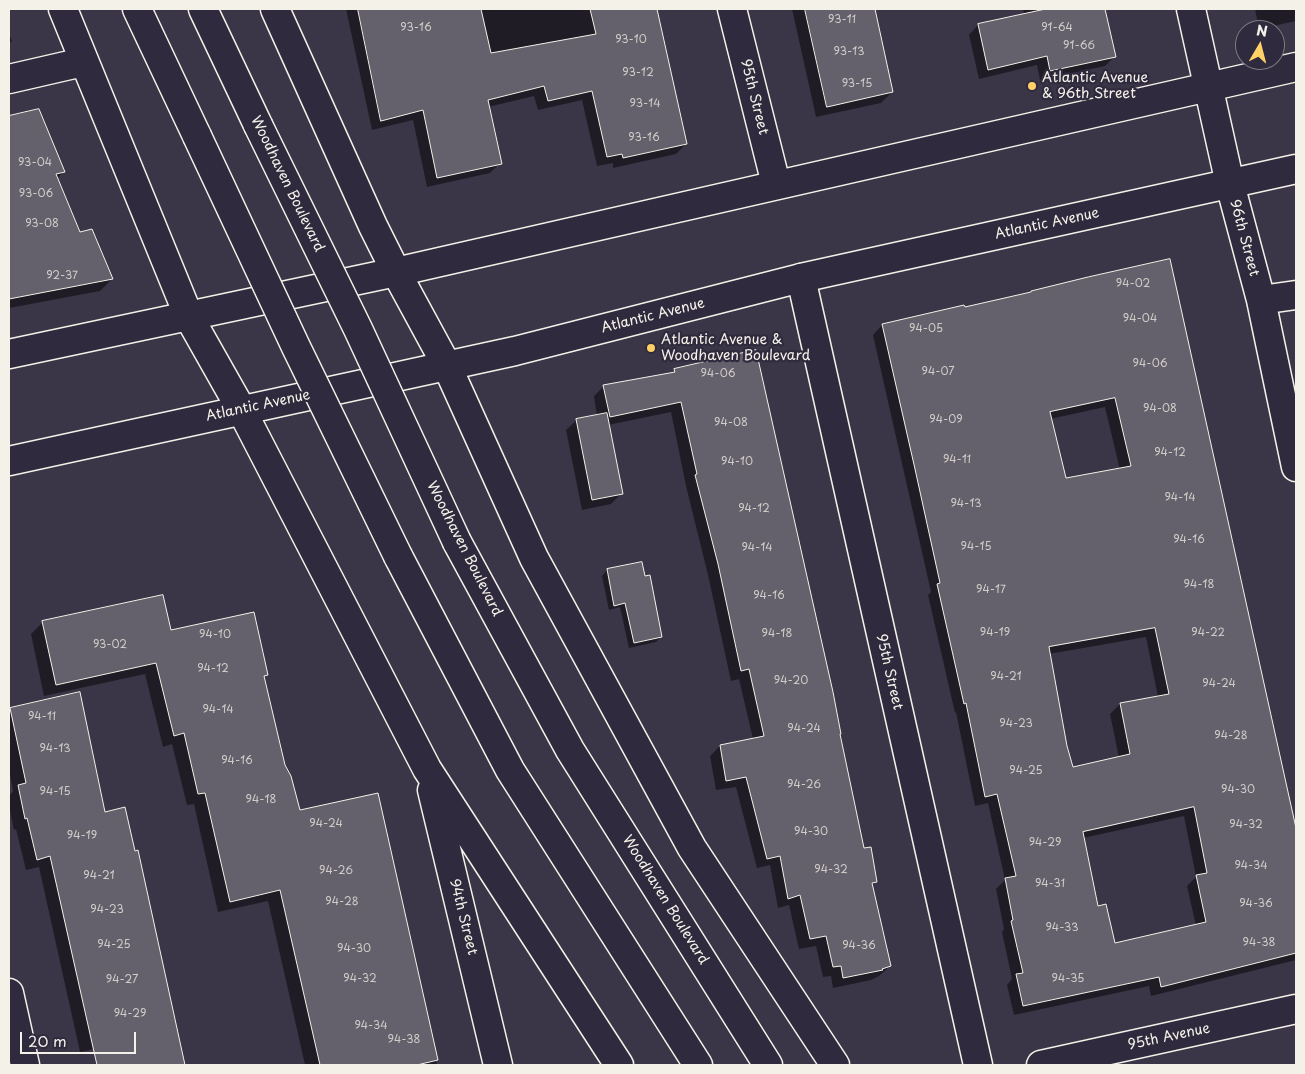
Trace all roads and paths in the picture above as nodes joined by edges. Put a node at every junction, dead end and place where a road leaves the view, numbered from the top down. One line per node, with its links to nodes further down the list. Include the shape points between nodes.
1 (62, 9): 7 (main road)
2 (137, 9): 30 (main road, bridge, via 398,556 510,770)
3 (203, 9): 31 (main road, Woodhaven Boulevard, bridge, via 457,542 570,750)
4 (275, 9): 14 (main road)
5 (732, 9): 12 (main road, 95th Street)
6 (1191, 9): 10 (main road, 96th Street)
7 (83, 62): 9 (main road); 18 (main road)
8 (1296, 67): 10 (main road)
9 (9, 79)
10 (1207, 86): 12 (main road); 13 (main road, 96th Street)
11 (1296, 169): 13 (main road, Atlantic Avenue)
12 (776, 184): 14 (main road)
13 (1230, 184): 15 (main road, Atlantic Avenue); 17 (main road, 96th Street)
14 (396, 272): 18 (main road); 20 (main road)
15 (801, 278): 20 (main road, Atlantic Avenue); 33 (main road, 95th Street)
16 (1296, 295): 17 (main road)
17 (1260, 300): 23 (main road, 96th Street)
18 (189, 317): 19 (main road); 21 (main road)
19 (9, 354)
20 (447, 366): 21 (main road, Atlantic Avenue); 32 (main road, via 534,558 687,839)
21 (241, 409): 22 (main road, Atlantic Avenue); 24 (main road)
22 (9, 461)
23 (1296, 467)
24 (427, 769): 28 (main road, 94th Street); 29 (main road)
25 (9, 993): 27 (main road)
26 (1296, 1009): 34 (main road, 95th Avenue)
27 (25, 1065)
28 (498, 1065)
29 (619, 1065)
30 (698, 1065)
31 (768, 1065)
32 (835, 1065)
33 (978, 1065)
34 (1041, 1065)

